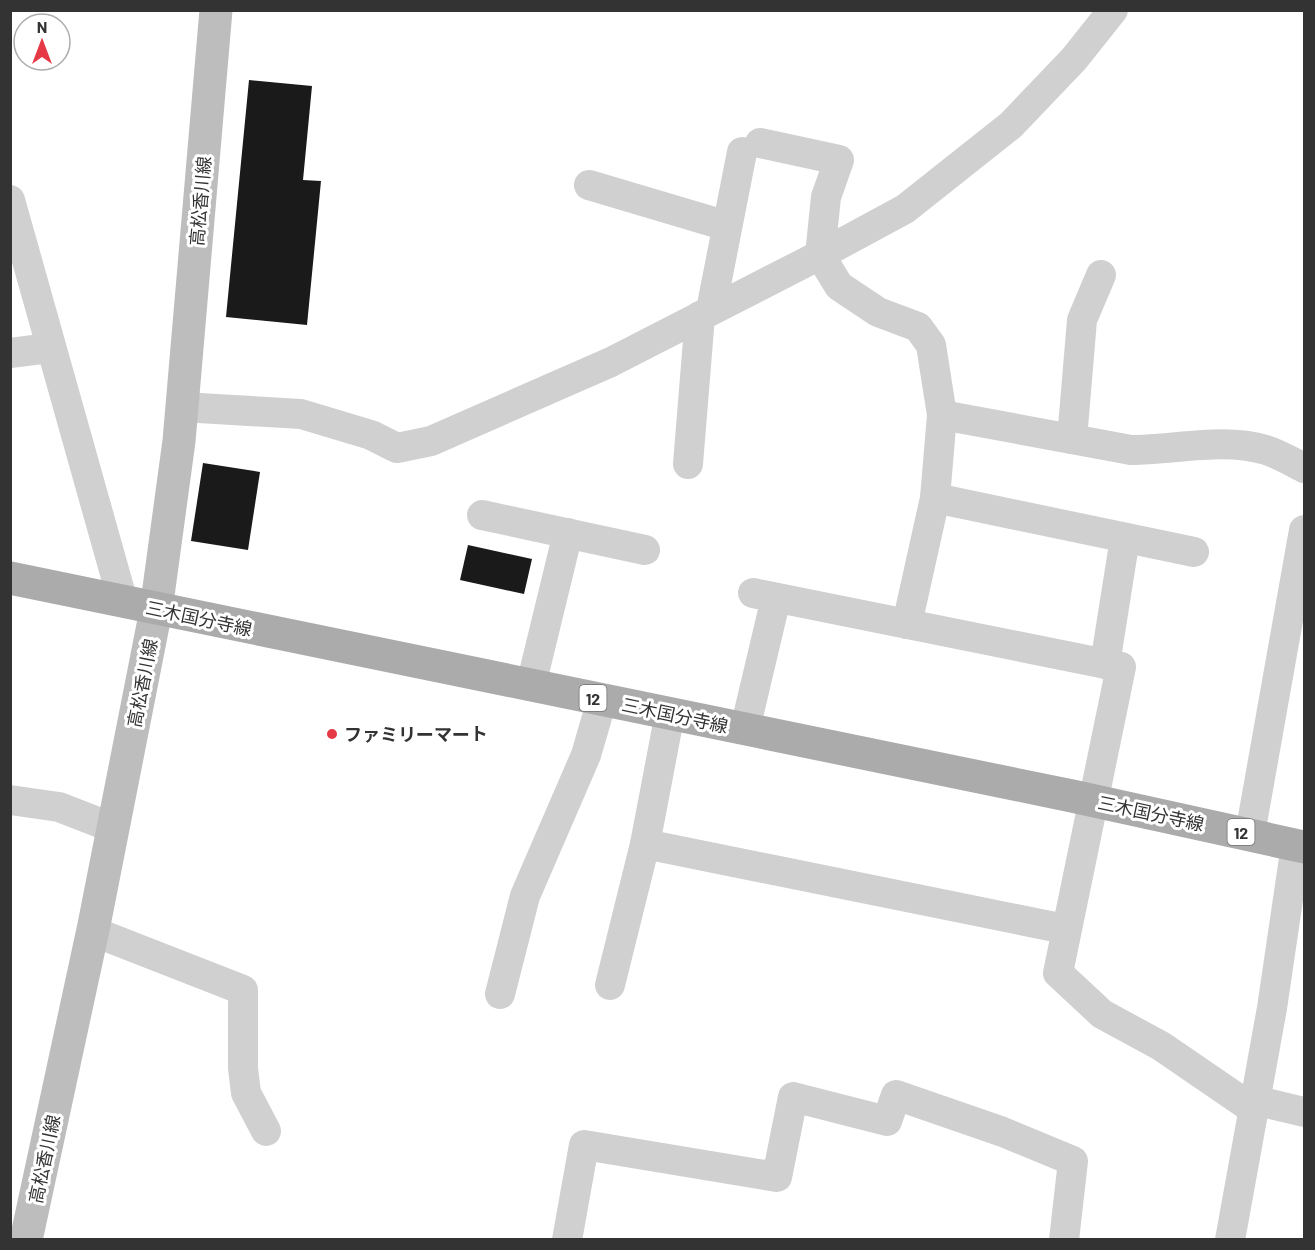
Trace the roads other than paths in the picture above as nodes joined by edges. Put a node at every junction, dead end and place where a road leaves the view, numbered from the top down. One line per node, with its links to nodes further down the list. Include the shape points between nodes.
1 (216, 10): 11 (main road, 高松香川線)
2 (1113, 10): 6 (street, via 1074,59 1011,125 905,209)
3 (589, 185): 5 (street)
4 (10, 200): 9 (street)
5 (727, 226): 6 (street, via 751,147 839,160 826,197); 8 (street)
6 (820, 255): 8 (street); 12 (street, via 839,286 878,312 918,327 931,345)
7 (1101, 274): 13 (street, via 1082,320)
8 (705, 313): 11 (street, via 611,362 431,441 397,448 371,435 301,414); 14 (street)
9 (50, 348): 10 (street); 24 (street)
10 (10, 353)
11 (182, 406): 25 (main road, 高松香川線)
12 (942, 415): 13 (street); 16 (street)
13 (1072, 439): 15 (street, via 1131,450 1239,446 1266,450)
14 (688, 464)
15 (1305, 468)
16 (934, 498): 20 (street); 26 (street)
17 (482, 515): 19 (street)
18 (1305, 530): 35 (street)
19 (568, 533): 21 (street); 28 (street)
20 (1125, 538): 22 (street); 27 (street)
21 (645, 550)
22 (1194, 552)
23 (10, 578): 24 (main road, 三木国分寺線 / 12)
24 (123, 602): 25 (main road, 三木国分寺線 / 12)
25 (156, 610): 28 (main road, 三木国分寺線 / 12); 34 (main road, 高松香川線)
26 (907, 624): 27 (street); 31 (street, via 765,596)
27 (1104, 664): 33 (street, via 1121,668)
28 (531, 685): 29 (main road, 三木国分寺線 / 12)
29 (602, 700): 30 (main road, 三木国分寺線 / 12); 41 (street, via 586,755 525,896)
30 (670, 713): 31 (main road, 三木国分寺線 / 12); 36 (street)
31 (745, 729): 33 (main road, 三木国分寺線 / 12)
32 (10, 800): 34 (street, via 59,807)
33 (1094, 801): 35 (main road, 三木国分寺線 / 12); 38 (street)
34 (113, 828): 39 (main road, 高松香川線)
35 (1250, 834): 37 (main road, 三木国分寺線 / 12)
36 (645, 844): 38 (street); 40 (street)
37 (1300, 846): 42 (street)
38 (1065, 929): 42 (street, via 1058,973 1102,1014)
39 (92, 931): 44 (street, via 243,990 246,1093); 45 (main road, 高松香川線)
40 (610, 986)
41 (500, 994)
42 (1254, 1105): 43 (street); 48 (street)
43 (1305, 1112)
44 (266, 1131)
45 (26, 1239)
46 (567, 1239): 47 (street, via 584,1145 777,1178 793,1097 887,1121 896,1095 1073,1161)
47 (1064, 1239)
48 (1230, 1239)

